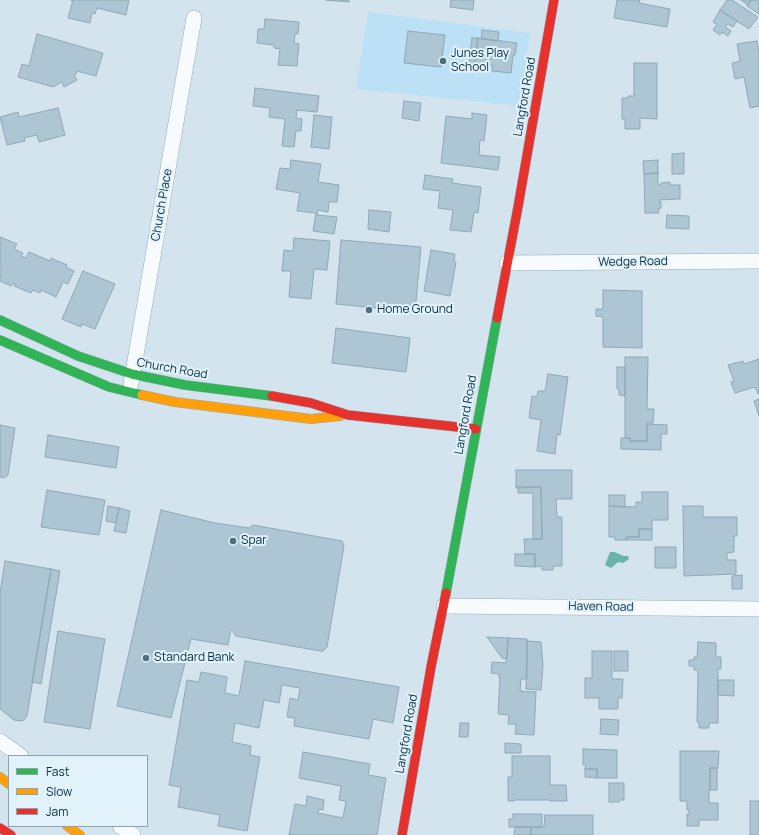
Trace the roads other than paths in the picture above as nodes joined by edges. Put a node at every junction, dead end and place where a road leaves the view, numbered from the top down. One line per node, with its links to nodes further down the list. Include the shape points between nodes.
1 (554, 0): 4 (main road, Langford Road)
2 (194, 18): 7 (street, Church Place)
3 (759, 261): 4 (street, Wedge Road)
4 (507, 263): 10 (main road, Langford Road)
5 (0, 320): 7 (main road, Church Road, via 78,356)
6 (0, 340): 8 (main road, Church Road, via 91,380)
7 (132, 374): 8 (street, Church Place); 9 (main road, Church Road, via 185,385 227,389 310,403)
8 (129, 392): 9 (main road, Church Road, via 175,402 311,419)
9 (348, 415): 10 (main road, Church Road)
10 (476, 429): 11 (main road, Langford Road)
11 (444, 606): 12 (street, Haven Road); 23 (main road, Langford Road)
12 (759, 609)
13 (0, 741): 14 (street)
14 (20, 755)
15 (0, 777): 16 (main road)
16 (8, 783)
17 (68, 827): 21 (main road)
18 (121, 827): 22 (street)
19 (0, 828): 20 (main road)
20 (11, 835)
21 (80, 835)
22 (133, 835)
23 (402, 835)

